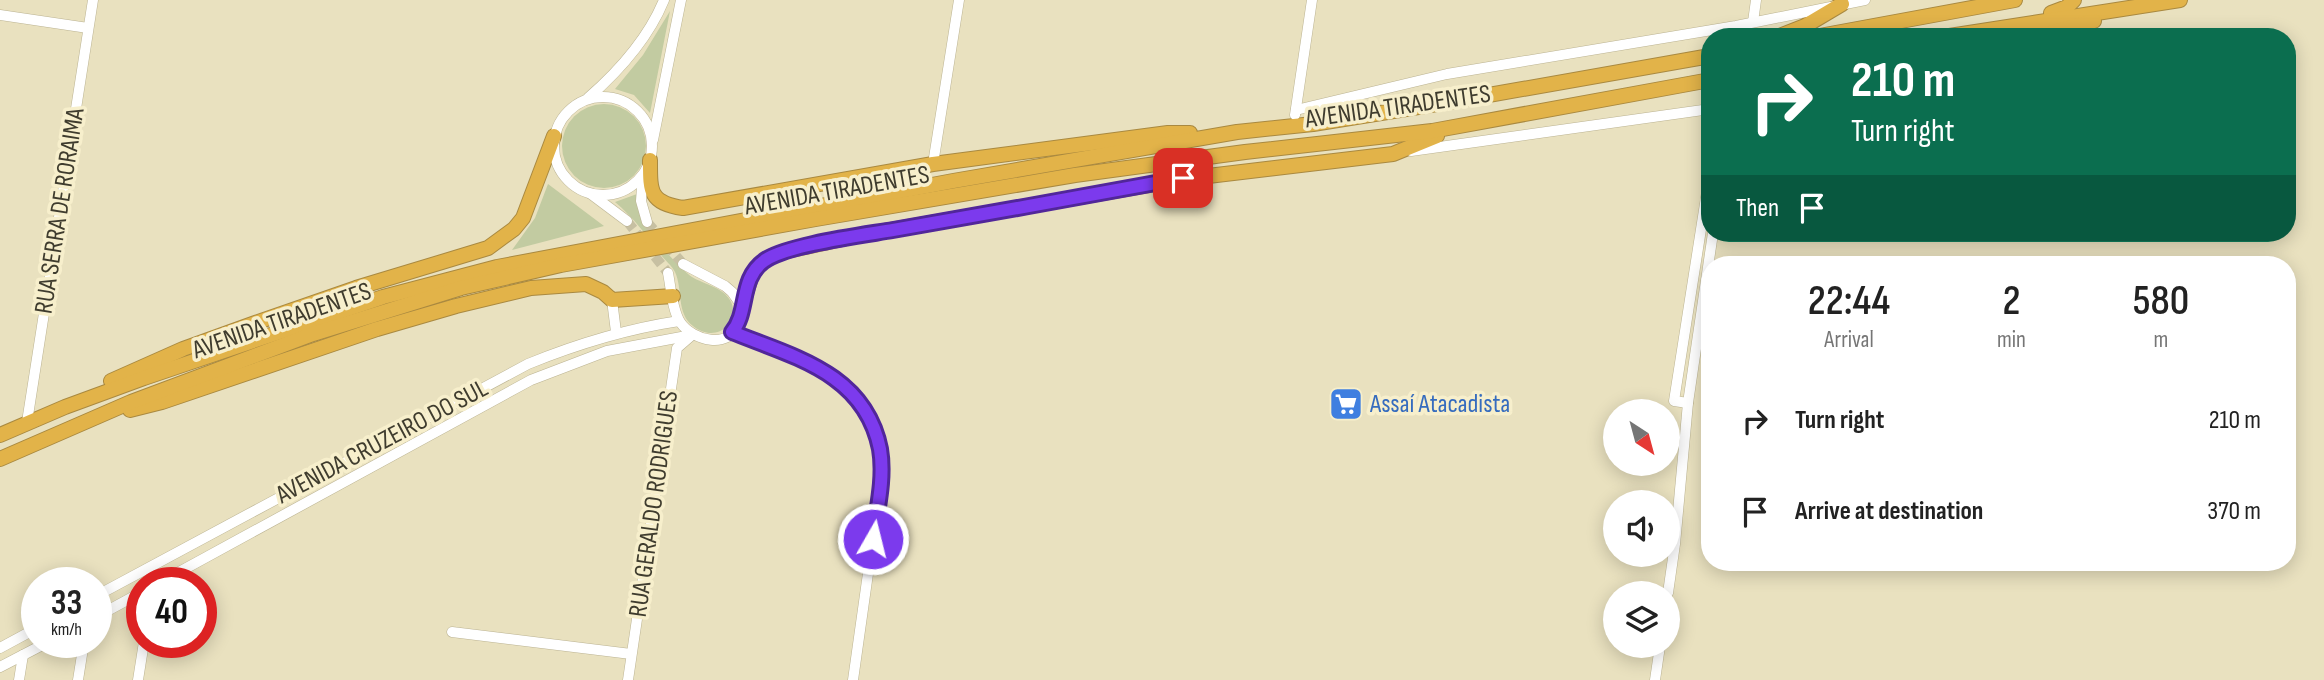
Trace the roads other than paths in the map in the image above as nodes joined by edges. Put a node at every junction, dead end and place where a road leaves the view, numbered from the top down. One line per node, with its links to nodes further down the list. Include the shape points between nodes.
1 (93, 0): 16 (street, RUA SERRA DE RORAIMA)
2 (664, 0): 25 (street, via 617,73)
3 (681, 0): 32 (street)
4 (959, 0): 34 (street)
5 (1312, 0): 27 (street)
6 (1756, 0): 14 (street)
7 (1865, 0): 11 (street)
8 (2015, 0): 19 (highway)
9 (2074, 0): 15 (highway, via 2057,12)
10 (2180, 0): 12 (highway)
11 (1842, 4): 14 (street); 18 (highway)
12 (2143, 6): 15 (highway); 21 (highway)
13 (0, 15): 16 (street)
14 (1753, 23): 17 (street)
15 (1996, 27): 20 (highway)
16 (88, 28): 56 (street, RUA SERRA DE RORAIMA)
17 (1723, 28)
18 (1800, 28)
19 (1863, 28)
20 (1991, 28)
21 (2066, 28)
22 (1701, 32): 27 (street, via 1447,74)
23 (1701, 58): 29 (highway, AVENIDA TIRADENTES)
24 (1701, 82): 28 (highway, AVENIDA TIRADENTES)
25 (586, 100): 31 (street, via 566,114); 32 (street, via 605,97 632,106 645,120)
26 (1701, 109): 33 (street)
27 (1296, 110): 29 (street)
28 (1467, 123): 33 (highway); 36 (highway, AVENIDA TIRADENTES)
29 (1293, 126): 30 (highway, AVENIDA TIRADENTES)
30 (1237, 132): 34 (highway, via 1168,134); 55 (highway, AVENIDA TIRADENTES, via 497,267 383,297)
31 (554, 136): 38 (street, via 554,155 561,172 573,186); 55 (highway, via 523,218 488,248 183,349)
32 (651, 154): 34 (highway, via 654,195 664,205 683,208); 35 (street)
33 (1393, 154): 37 (highway)
34 (933, 164)
35 (643, 175): 38 (street, via 619,192); 40 (street)
36 (1075, 175): 37 (highway); 57 (highway, AVENIDA TIRADENTES, via 561,265 461,288 301,338)
37 (1183, 178): 46 (highway, via 787,251 761,263 752,274)
38 (590, 194): 39 (street)
39 (627, 221)
40 (647, 222)
41 (1701, 229): 54 (street, via 1674,401)
42 (683, 264): 46 (street, via 725,286)
43 (668, 273): 44 (street)
44 (673, 296): 45 (highway); 48 (street)
45 (612, 300): 49 (street); 57 (highway, via 586,284 531,288 377,329 162,402)
46 (742, 306): 50 (street, via 740,324)
47 (1701, 315): 54 (street)
48 (679, 321): 49 (street, AVENIDA CRUZEIRO DO SUL); 51 (street)
49 (616, 332): 52 (street, AVENIDA CRUZEIRO DO SUL)
50 (732, 332): 51 (street, AVENIDA CRUZEIRO DO SUL, via 710,341); 77 (street, via 836,377 853,393 874,430 881,484)
51 (692, 335): 53 (street, AVENIDA CRUZEIRO DO SUL, via 607,351); 66 (street, RUA GERALDO RODRIGUES, via 677,348)
52 (519, 368): 53 (street); 62 (street, AVENIDA CRUZEIRO DO SUL)
53 (519, 387): 60 (street, AVENIDA CRUZEIRO DO SUL)
54 (1688, 403): 61 (street)
55 (65, 407): 56 (highway, AVENIDA TIRADENTES)
56 (27, 422): 58 (highway, AVENIDA TIRADENTES)
57 (78, 423): 59 (highway, AVENIDA TIRADENTES)
58 (0, 435)
59 (0, 459)
60 (188, 567)
61 (1670, 581)
62 (112, 587)
63 (452, 632): 66 (street)
64 (21, 637): 65 (street)
65 (0, 648)
66 (631, 654): 76 (street, RUA GERALDO RODRIGUES)
67 (21, 656): 72 (street)
68 (23, 658): 73 (street)
69 (81, 658): 74 (street)
70 (141, 658): 75 (street)
71 (1658, 658): 78 (street)
72 (0, 667)
73 (19, 680)
74 (78, 680)
75 (138, 680)
76 (628, 680)
77 (853, 680)
78 (1655, 680)

